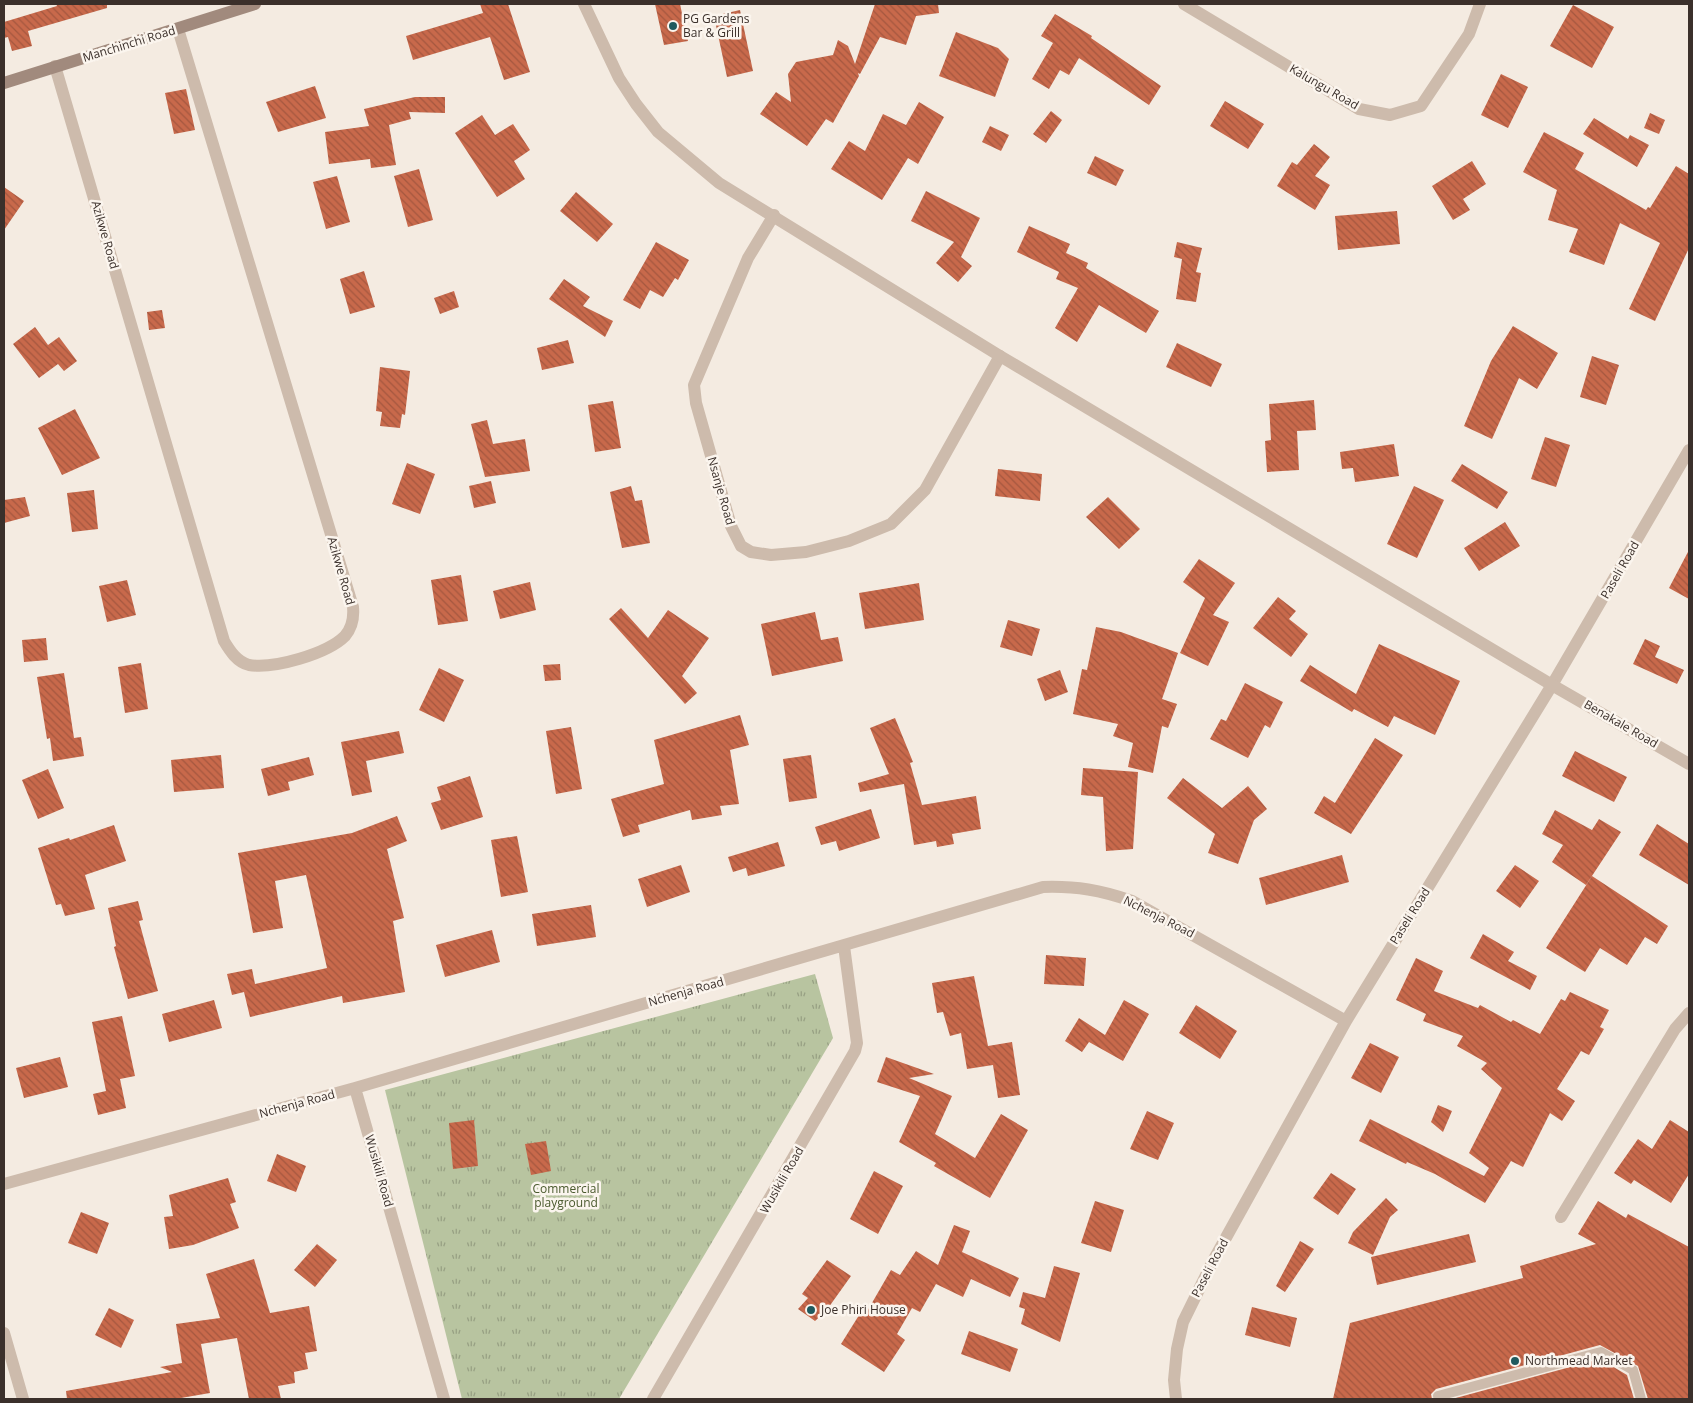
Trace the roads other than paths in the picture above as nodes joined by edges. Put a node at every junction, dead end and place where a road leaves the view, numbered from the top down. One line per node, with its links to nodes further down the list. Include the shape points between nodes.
1 (255, 4): 5 (main road, Manchinchi Road)
2 (584, 4): 8 (street, Benakale Road, via 619,78 658,132 719,183)
3 (1184, 4): 4 (street, Kalungu Road, via 1359,109 1390,115 1421,106 1469,34)
4 (1480, 4)
5 (178, 29): 6 (main road, Manchinchi Road); 6 (street, Azikwe Road, via 353,607 353,621 345,636 333,645 293,661 248,664 234,655 224,641)
6 (55, 66): 7 (main road, Manchinchi Road)
7 (4, 84)
8 (774, 215): 9 (street, Benakale Road); 9 (street, Nsanje Road, via 748,258 694,385 696,404 731,526 742,546 751,552 772,555 806,552 849,541 890,524 930,484)
9 (1000, 356): 11 (street, Benakale Road)
10 (1689, 450): 11 (street, Paseli Road)
11 (1552, 685): 12 (street, Benakale Road); 15 (street, Paseli Road)
12 (1689, 764)
13 (844, 946): 15 (street, Nchenja Road, via 1027,890 1072,886 1132,901); 16 (street, Nchenja Road); 22 (street, Wusikili Road, via 856,1051)
14 (1689, 1013): 18 (street, via 1675,1029)
15 (1346, 1021): 23 (street, Paseli Road, via 1183,1322 1174,1380)
16 (355, 1088): 17 (street, Nchenja Road); 21 (street, Wusikili Road)
17 (4, 1184)
18 (1561, 1217)
19 (4, 1333): 20 (street)
20 (23, 1399)
21 (444, 1399)
22 (653, 1399)
23 (1176, 1399)
24 (1439, 1399): 25 (lane, via 1438,1396 1601,1352 1633,1370)
25 (1642, 1399)

